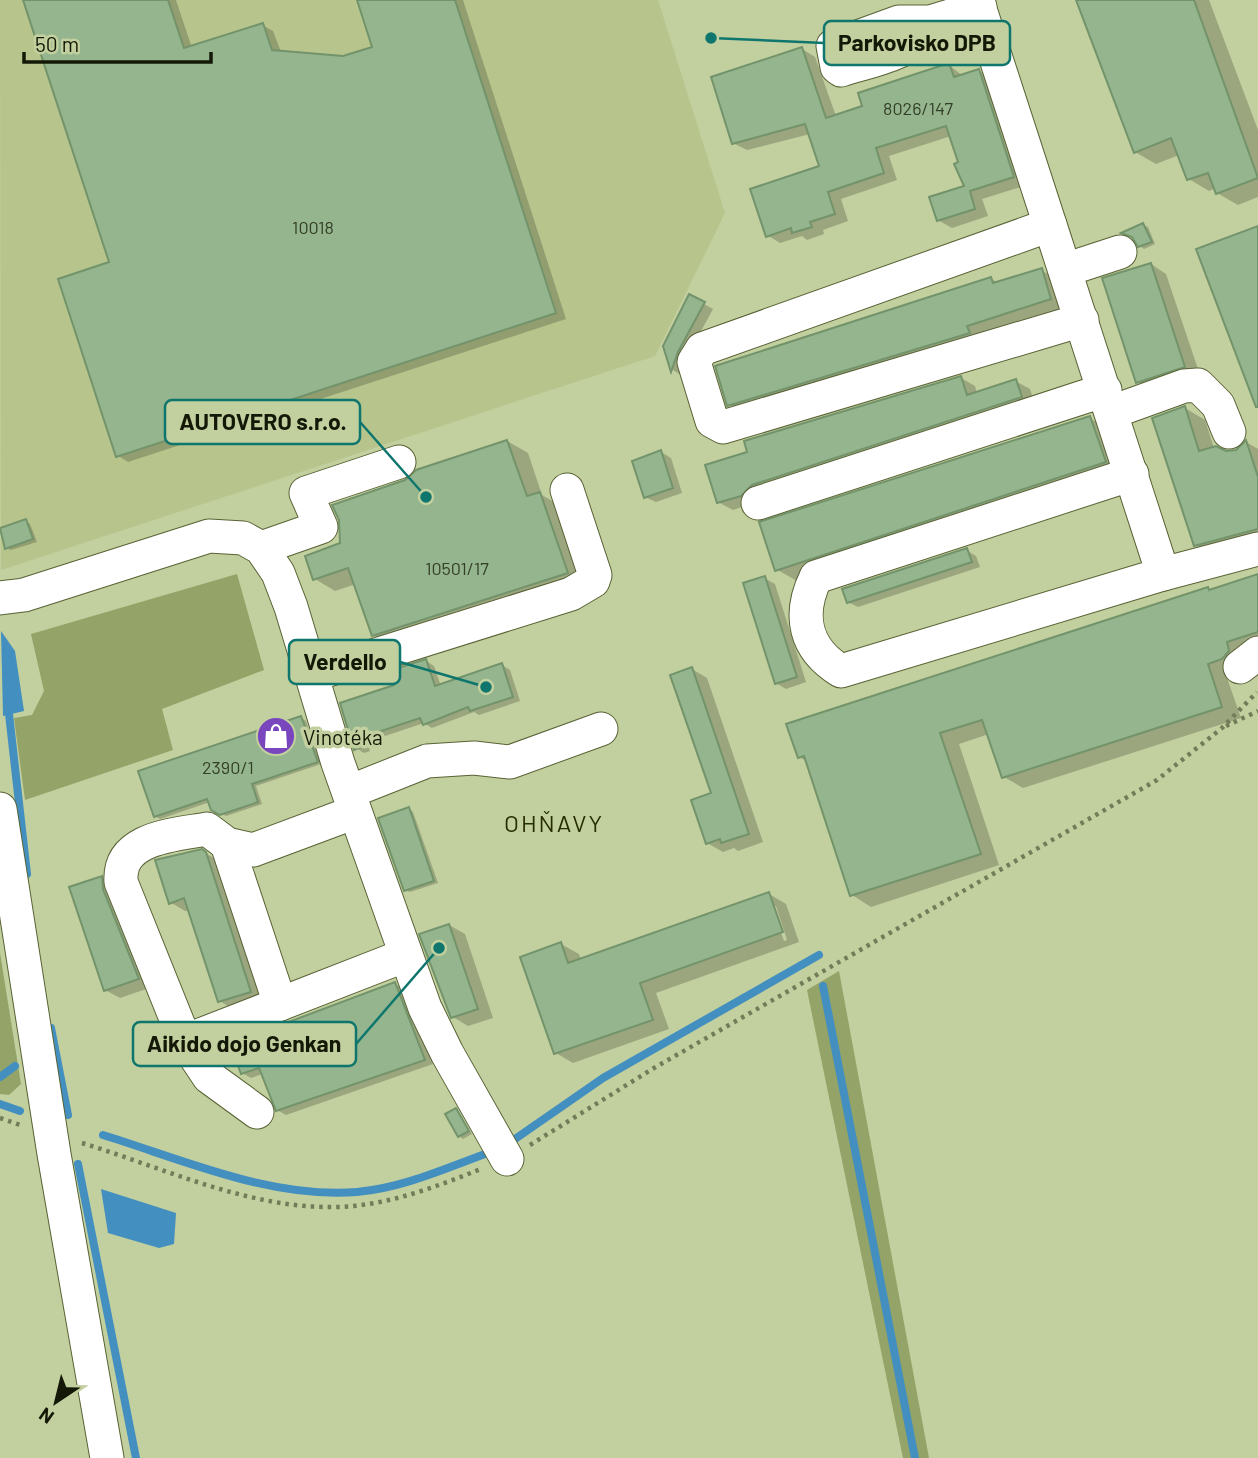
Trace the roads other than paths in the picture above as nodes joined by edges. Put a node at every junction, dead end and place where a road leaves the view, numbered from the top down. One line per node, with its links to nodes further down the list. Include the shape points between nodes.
1 (978, 4): 2 (street); 3 (street)
2 (930, 22)
3 (1051, 225): 5 (street); 6 (street, via 702,349 694,362 712,421 723,427)
4 (1120, 252): 5 (street)
5 (1065, 270): 6 (street)
6 (1082, 320): 7 (street)
7 (1109, 401): 8 (street, via 1198,385 1218,405); 10 (street); 12 (street)
8 (1229, 432)
9 (399, 462): 13 (street, via 306,493 321,527)
10 (1132, 474): 15 (street); 15 (street, via 816,578 807,596 805,620 820,658 841,671)
11 (567, 490): 17 (street, via 595,575 593,581 571,594)
12 (758, 503)
13 (261, 548): 16 (street, via 237,536 209,536 24,595); 17 (street, via 282,582)
14 (1258, 549): 15 (street)
15 (1163, 574)
16 (0, 598)
17 (312, 676): 19 (street)
18 (601, 729): 19 (street, via 510,762 474,758 427,761)
19 (352, 802): 21 (street, via 253,850); 22 (street)
20 (0, 809): 27 (street, via 50,1134)
21 (228, 844): 23 (street); 24 (street, via 207,829 143,842 120,872)
22 (406, 955): 23 (street); 26 (street, via 447,1053)
23 (280, 1004): 24 (street)
24 (184, 1041): 25 (street, via 209,1077)
25 (257, 1112)
26 (507, 1159)
27 (107, 1458)

